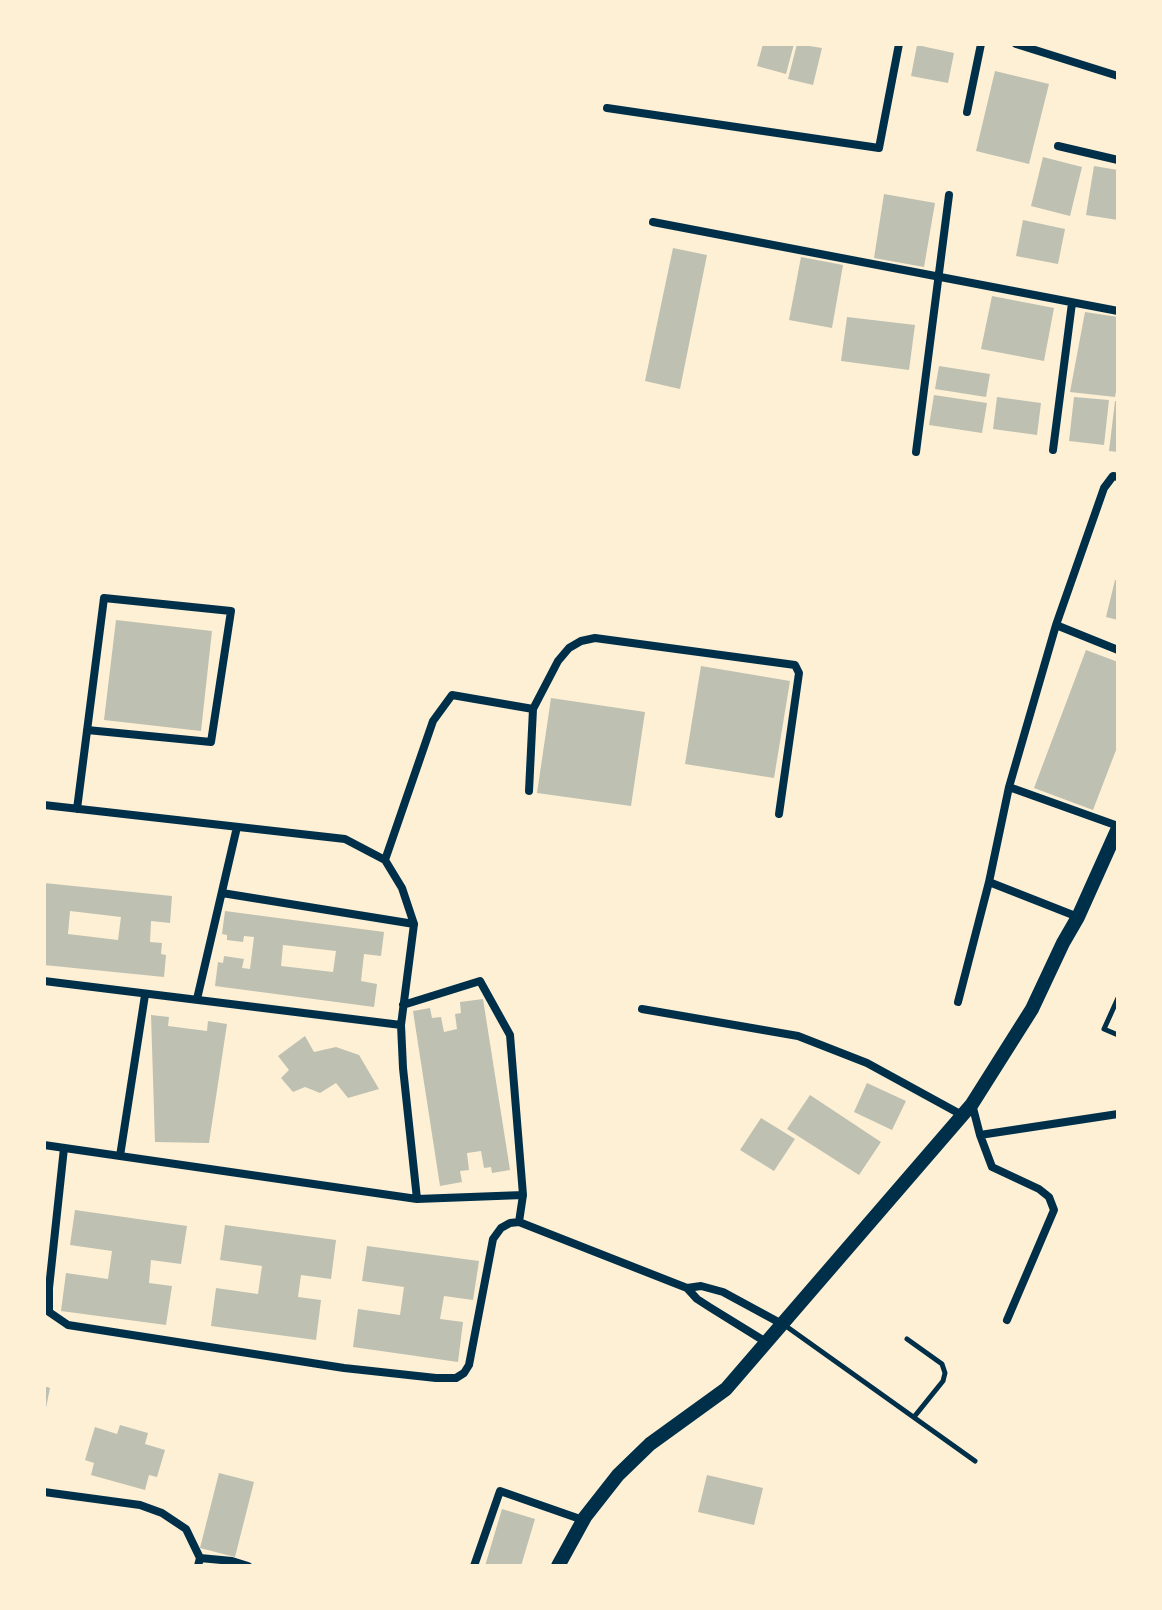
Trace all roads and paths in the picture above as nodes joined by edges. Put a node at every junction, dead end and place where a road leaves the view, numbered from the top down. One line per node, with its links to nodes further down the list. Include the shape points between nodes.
1 (899, 44): 5 (street, via 879,148)
2 (981, 44): 6 (street)
3 (1016, 44): 4 (street)
4 (1118, 76)
5 (607, 108)
6 (967, 112)
7 (1058, 146): 8 (street)
8 (1118, 160)
9 (949, 195): 11 (street)
10 (653, 222): 11 (street)
11 (938, 277): 12 (street); 15 (street)
12 (1072, 303): 13 (street); 14 (street)
13 (1118, 311)
14 (1053, 450)
15 (916, 452)
16 (1118, 477): 17 (street, via 1104,488)
17 (1056, 625): 18 (street); 21 (street)
18 (1118, 650)
19 (533, 709): 22 (street); 25 (street, via 569,648 595,638 795,665 799,673); 28 (street, via 452,695 433,721)
20 (87, 730): 20 (street, via 104,598 231,611 211,742); 24 (street)
21 (1009, 787): 27 (street); 29 (street)
22 (529, 791)
23 (44, 805): 24 (street)
24 (77, 809): 26 (street)
25 (779, 814)
26 (237, 827): 28 (street, via 345,839); 30 (street)
27 (1118, 827): 31 (main road)
28 (385, 860): 32 (street)
29 (989, 882): 31 (street); 37 (street)
30 (222, 893): 32 (street); 36 (street)
31 (1078, 917): 42 (main road, via 1032,1009)
32 (414, 924): 38 (street)
33 (44, 981): 34 (street)
34 (145, 995): 36 (street); 47 (street)
35 (1118, 998): 41 (lane, via 1104,1029)
36 (197, 999): 40 (street)
37 (958, 1002)
38 (403, 1005): 40 (street); 48 (street, via 480,981 510,1035)
39 (642, 1009): 42 (street, via 798,1036)
40 (401, 1025): 49 (street)
41 (1118, 1035)
42 (967, 1109): 44 (street); 54 (main road)
43 (1118, 1114): 44 (street)
44 (980, 1135): 53 (street, via 992,1167 1039,1189 1054,1210)
45 (44, 1145): 46 (street)
46 (64, 1148): 47 (street); 52 (street)
47 (120, 1156): 49 (street)
48 (523, 1195): 49 (street); 50 (street)
49 (417, 1199)
50 (519, 1222): 51 (street); 52 (street, via 501,1228 493,1239 469,1365 456,1378 344,1368 68,1325)
51 (687, 1288): 54 (street, via 723,1292); 56 (street)
52 (46, 1312)
53 (1007, 1320)
54 (782, 1324): 56 (main road); 57 (lane)
55 (907, 1339): 57 (lane, via 942,1364 945,1373)
56 (766, 1342): 60 (main road, via 726,1389 650,1444 618,1475)
57 (914, 1417): 58 (lane)
58 (975, 1461)
59 (44, 1492): 61 (street, via 140,1505 162,1513 186,1529)
60 (583, 1520): 63 (street, via 500,1491); 64 (main road)
61 (199, 1562): 62 (street)
62 (248, 1566)
63 (474, 1566)
64 (558, 1566)

